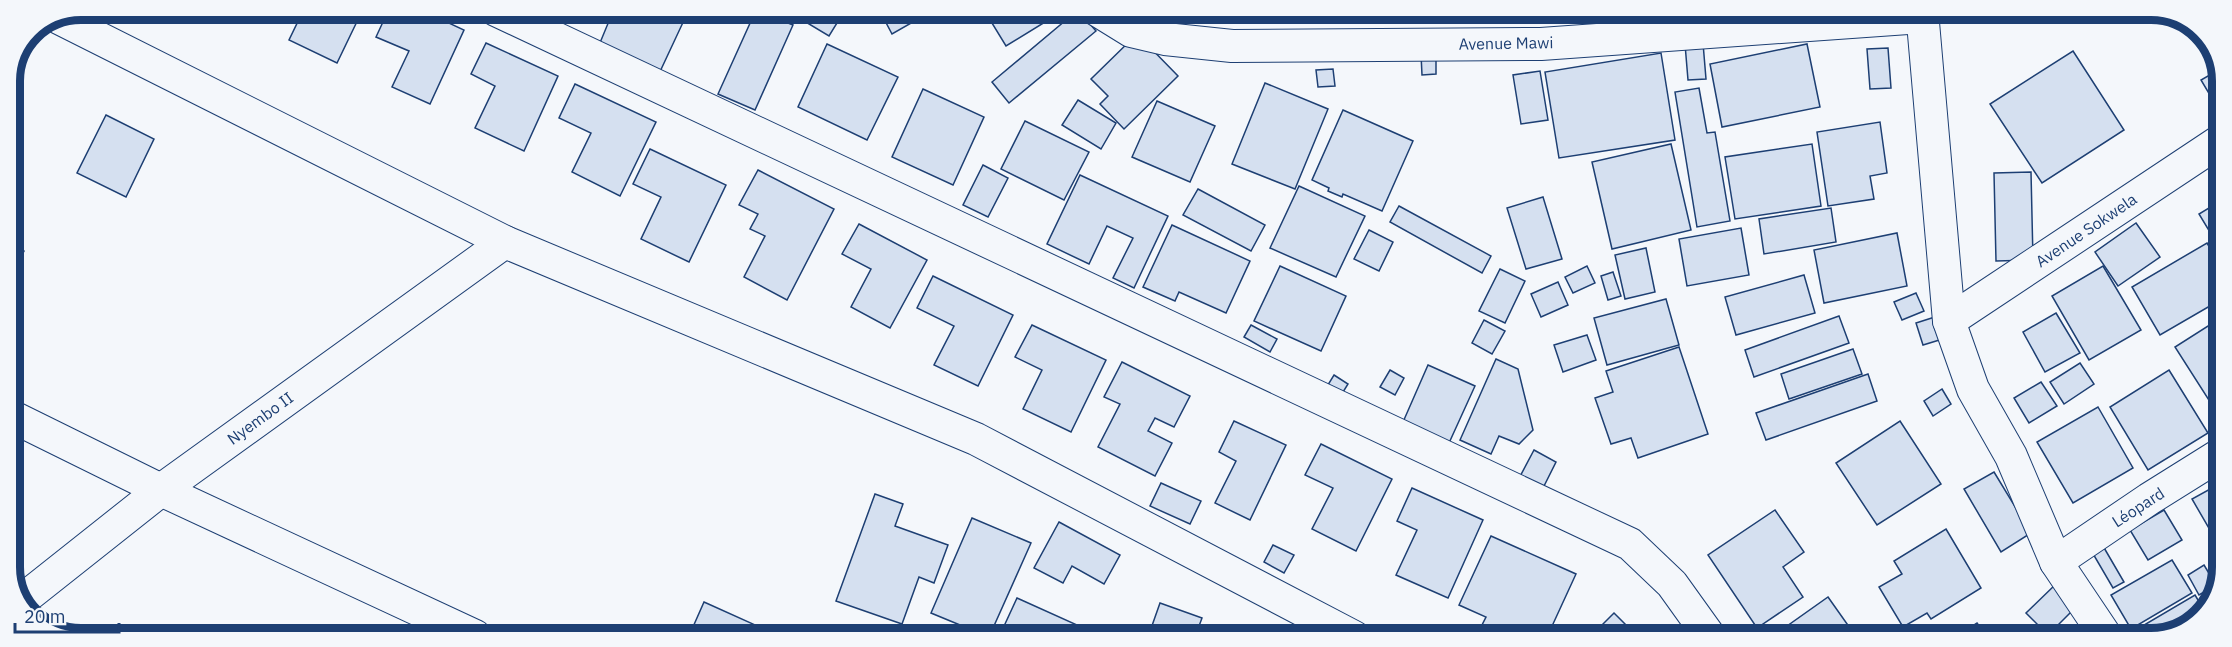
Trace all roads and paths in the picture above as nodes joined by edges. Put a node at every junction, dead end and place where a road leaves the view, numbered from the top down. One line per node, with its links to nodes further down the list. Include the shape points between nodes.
1 (519, 20): 16 (street, via 1630,544 1672,584)
2 (1113, 20): 3 (street, Avenue Mawi, via 1131,31 1164,39 1232,46 1541,44)
3 (1846, 20)
4 (1923, 20): 8 (street)
5 (66, 22): 7 (street)
6 (2212, 146): 8 (street, Avenue Sokwela)
7 (504, 242): 11 (street, Nyembo II); 15 (street, via 976,439)
8 (1949, 321): 12 (street, via 1973,389 2011,456)
9 (20, 420): 11 (street)
10 (2212, 460): 12 (street, Léopard)
11 (161, 490): 13 (street, Nyembo II); 14 (street)
12 (2056, 562): 17 (street)
13 (27, 596)
14 (456, 627)
15 (1335, 627)
16 (1702, 627)
17 (2100, 627)

